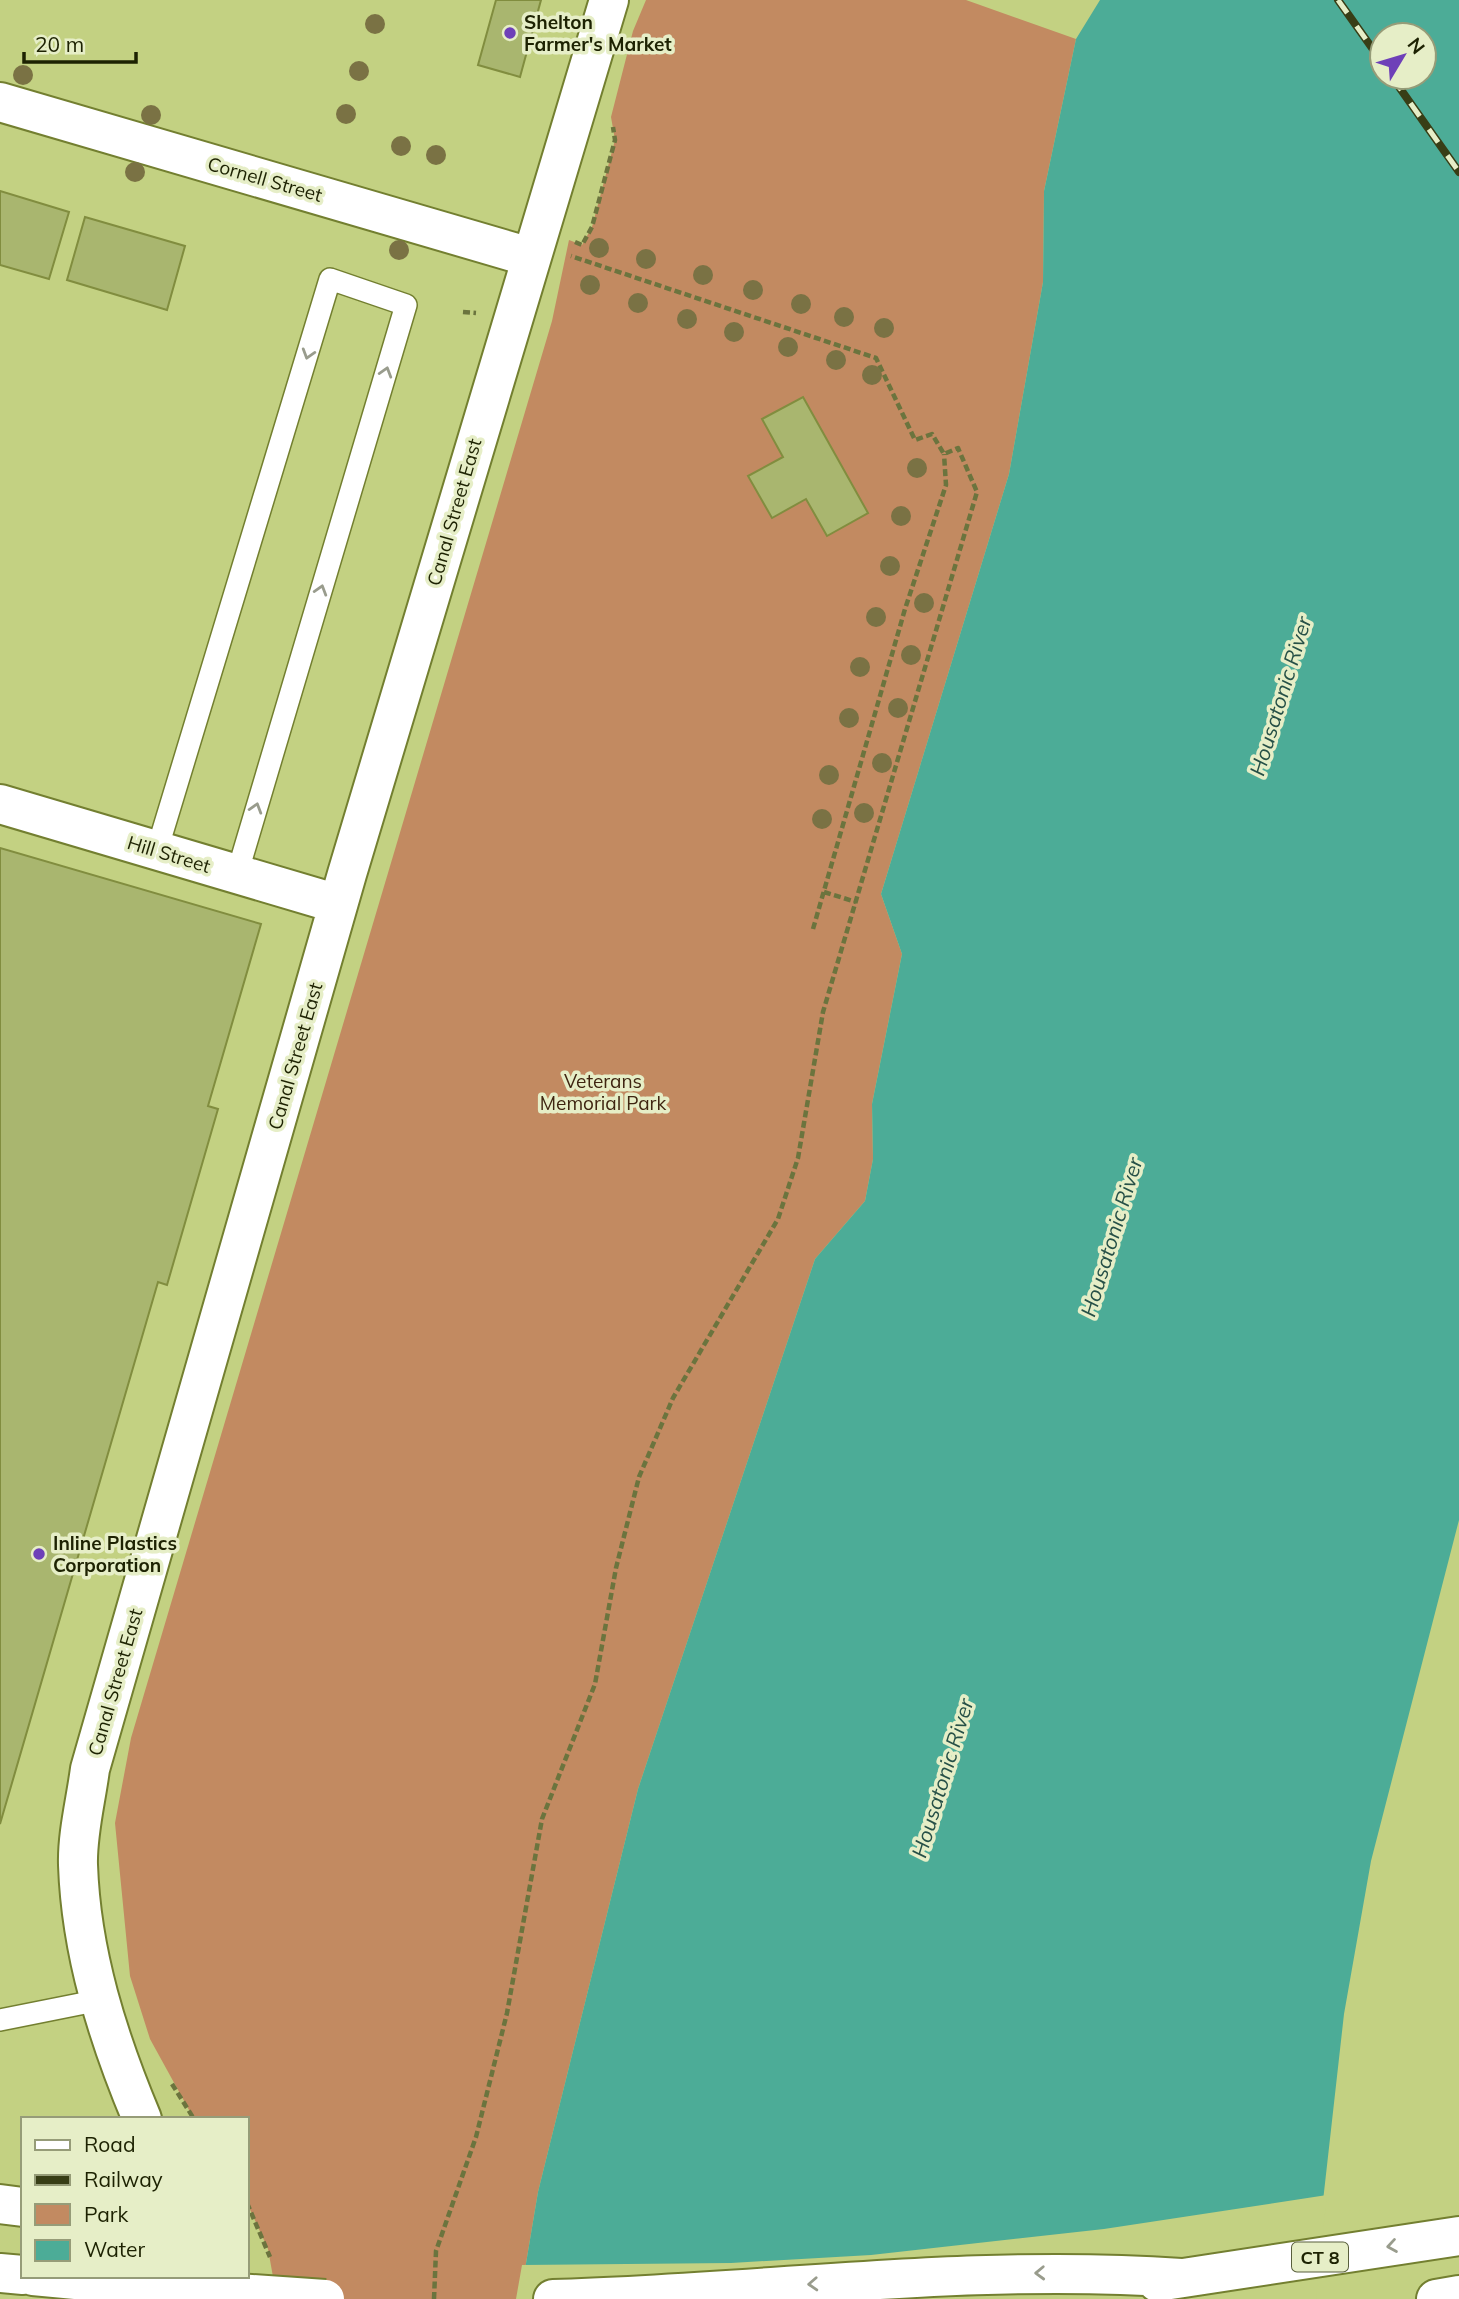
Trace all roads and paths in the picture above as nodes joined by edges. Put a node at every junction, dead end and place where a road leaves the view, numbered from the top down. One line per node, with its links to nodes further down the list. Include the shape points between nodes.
1 (609, 0): 3 (main road, Canal Street East)
2 (0, 102): 3 (main road, Cornell Street)
3 (547, 255): 4 (path, via 876,358 915,440 932,434); 10 (main road, Canal Street East)
4 (944, 454): 8 (path, via 946,485); 9 (path, via 958,448 977,492)
5 (0, 804): 6 (main road, Hill Street)
6 (157, 850): 7 (main road, Hill Street); 7 (lane, one-way to 6, via 406,305 330,279)
7 (237, 874): 10 (main road, Hill Street)
8 (824, 892): 9 (path); 11 (path)
9 (856, 902): 30 (path, via 823,1012 798,1157 778,1219 673,1398 639,1477 616,1567 595,1684 542,1819 507,2013 476,2137 436,2251)
10 (338, 904): 12 (main road, Canal Street East, via 90,1769 78,1863 90,1965)
11 (813, 929)
12 (100, 2000): 13 (lane); 15 (main road, Canal Street East, via 118,2062)
13 (0, 2021)
14 (167, 2074): 16 (path)
15 (141, 2117)
16 (193, 2117)
17 (0, 2204): 19 (main road)
18 (248, 2205): 21 (path)
19 (21, 2207)
20 (1459, 2236): 26 (main road, CT 8, one-way to 26)
21 (271, 2262)
22 (0, 2273): 23 (main road)
23 (21, 2275)
24 (55, 2278): 29 (main road, bridge)
25 (217, 2278): 28 (main road)
26 (1181, 2278): 31 (main road, one-way to 31, via 991,2274); 32 (main road, CT 8)
27 (1459, 2295): 33 (main road)
28 (227, 2299)
29 (325, 2299)
30 (434, 2299)
31 (553, 2299)
32 (1048, 2299)
33 (1436, 2299)

